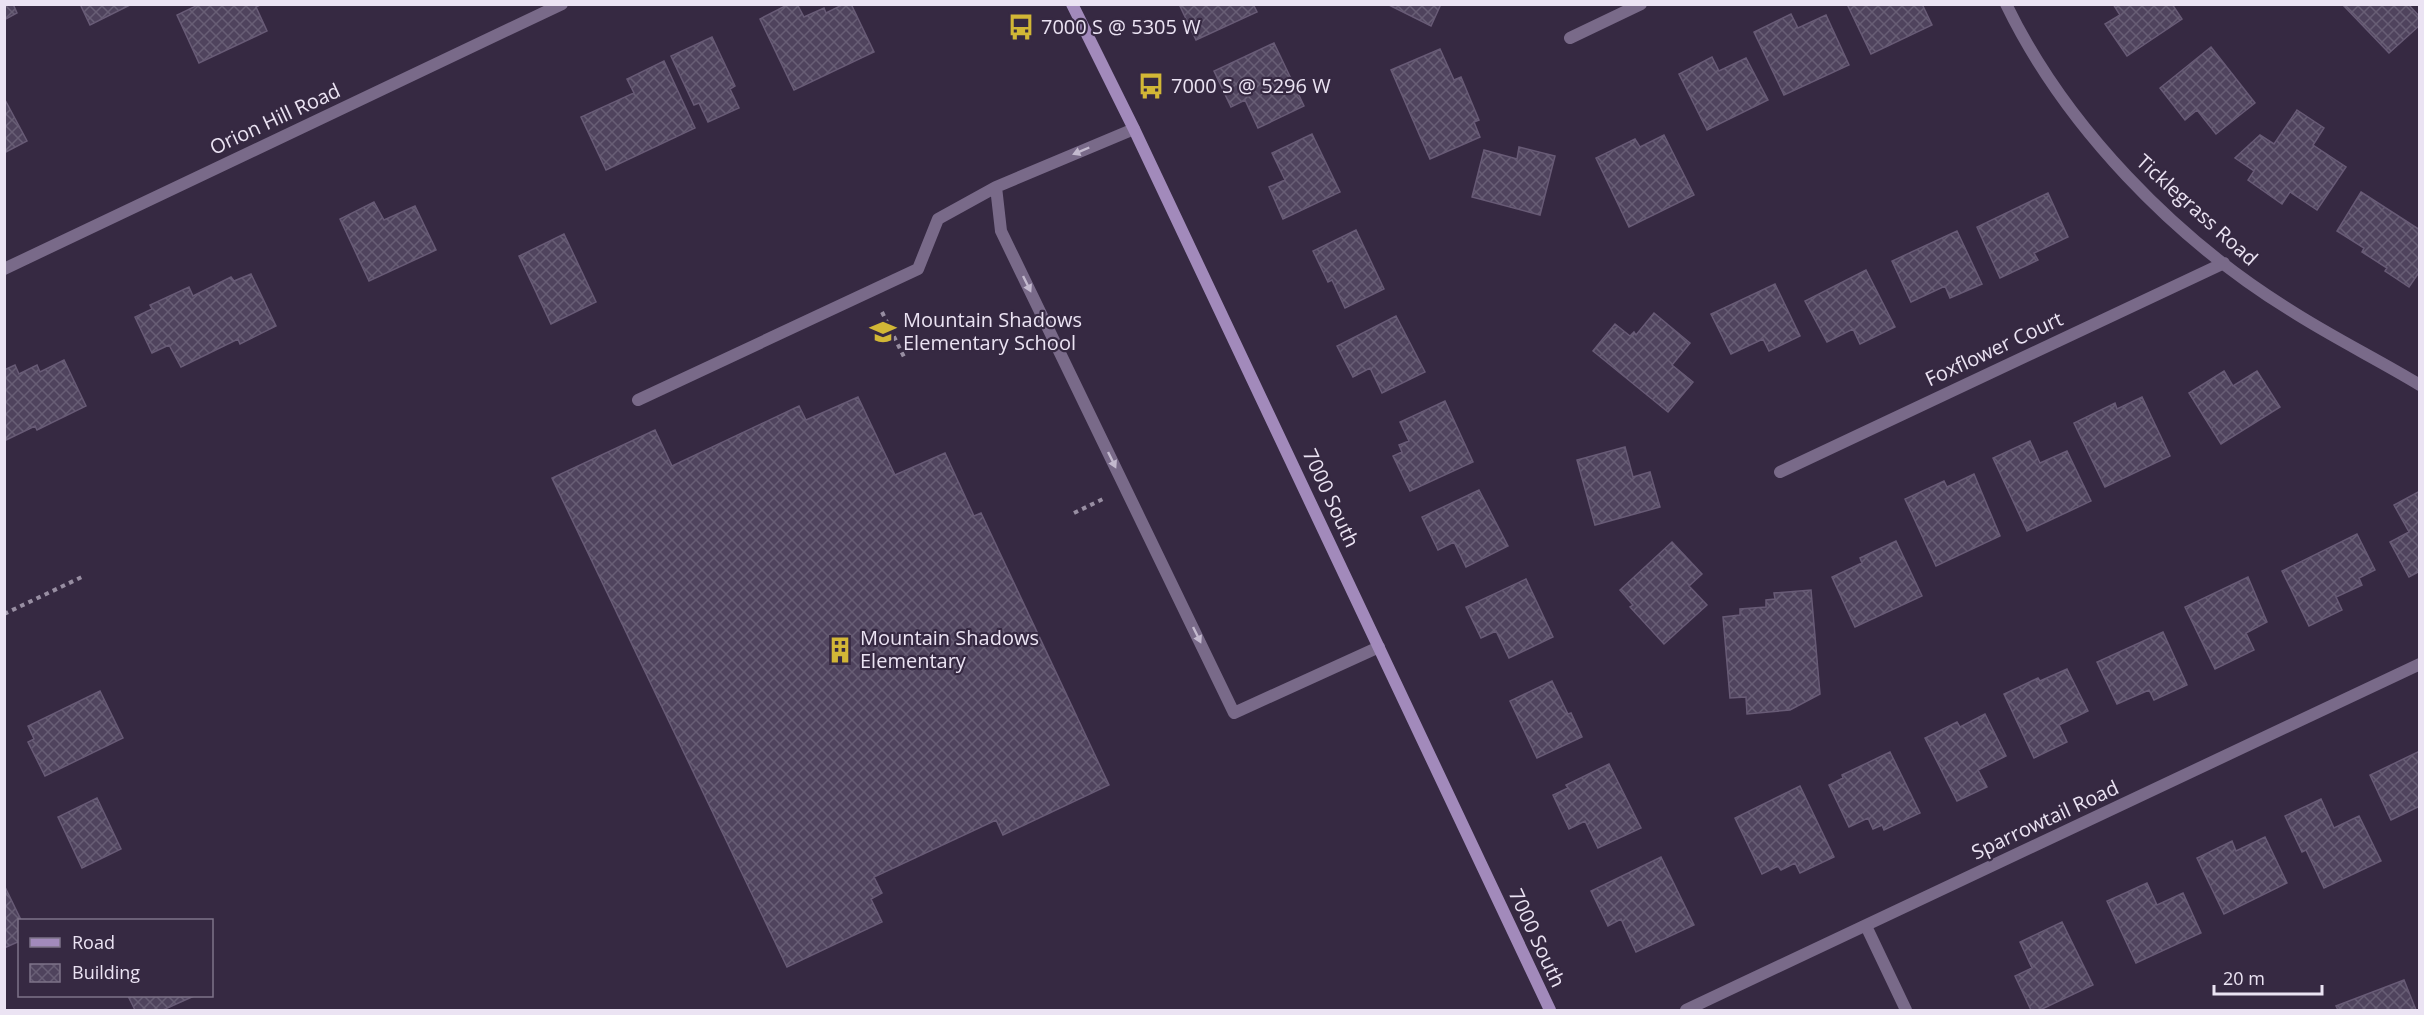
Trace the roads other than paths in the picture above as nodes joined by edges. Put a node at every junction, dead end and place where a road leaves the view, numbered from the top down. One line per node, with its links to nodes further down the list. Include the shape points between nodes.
1 (562, 4): 9 (street, Orion Hill Road)
2 (1072, 4): 6 (street, 7000 South)
3 (1641, 4): 5 (street)
4 (2006, 4): 8 (street, Ticklegrass Road, via 2045,74 2103,150 2181,228)
5 (1570, 38)
6 (1134, 129): 7 (street, one-way to 7); 13 (street, 7000 South)
7 (996, 187): 11 (street, via 938,219 918,269); 13 (street, one-way to 13, via 1001,231 1234,713)
8 (2224, 263): 10 (street, Ticklegrass Road, via 2290,311); 12 (street, Foxflower Court)
9 (4, 268)
10 (2420, 385)
11 (638, 400)
12 (1780, 472)
13 (1379, 646): 16 (street, 7000 South)
14 (2420, 663): 15 (street, Sparrowtail Road)
15 (1866, 926): 17 (street, Sparrowtail Road); 18 (street)
16 (1550, 1011)
17 (1686, 1011)
18 (1906, 1011)

